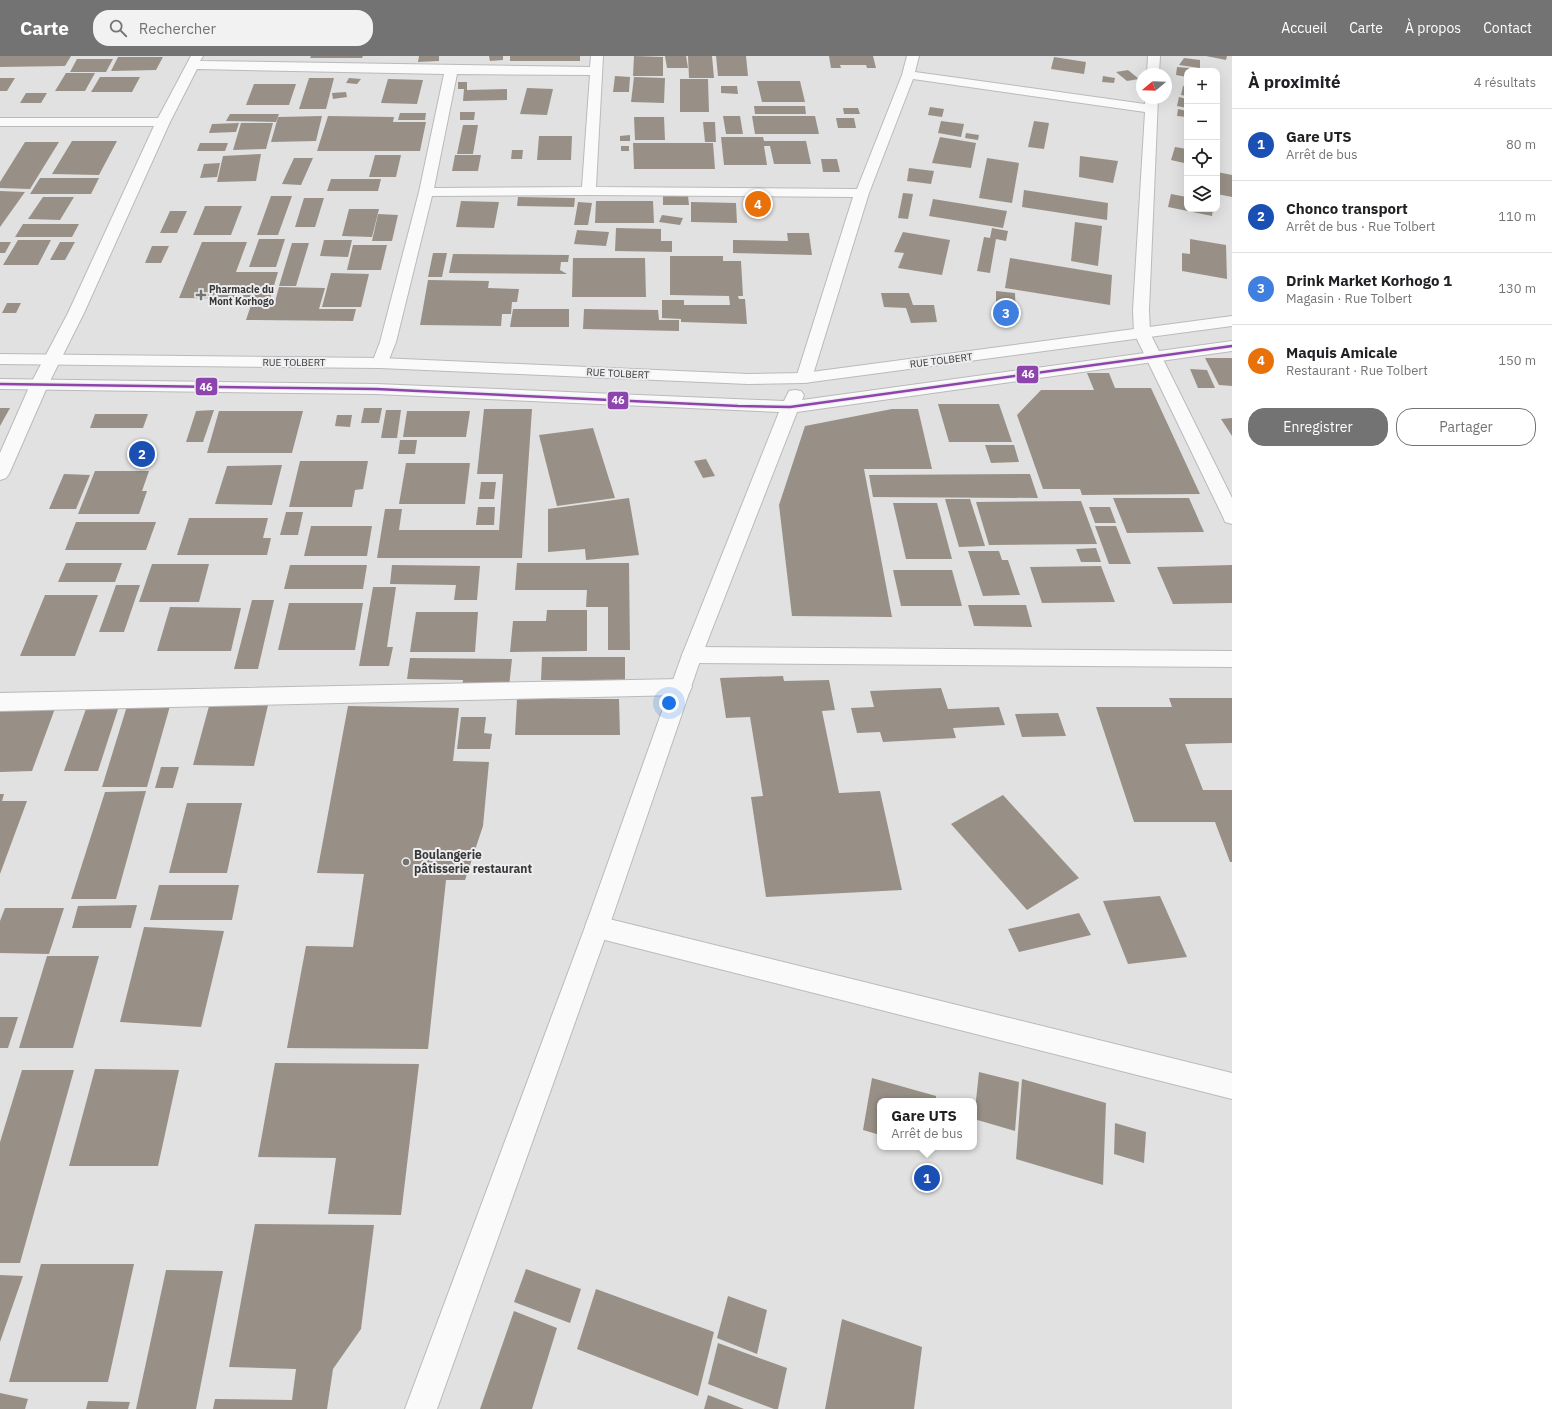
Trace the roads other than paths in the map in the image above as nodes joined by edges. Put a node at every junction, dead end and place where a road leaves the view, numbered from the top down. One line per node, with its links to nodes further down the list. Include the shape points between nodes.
1 (597, 56): 7 (street)
2 (913, 56): 8 (street)
3 (1154, 56): 5 (street)
4 (194, 61): 6 (street); 12 (street)
5 (1153, 68)
6 (451, 70): 7 (street); 14 (street)
7 (596, 71): 13 (street)
8 (908, 75): 9 (street); 15 (street)
9 (1136, 102)
10 (1152, 104): 17 (street, via 1141,310)
11 (0, 122): 12 (street)
12 (163, 122): 21 (street, via 76,312)
13 (589, 191): 14 (street); 15 (street)
14 (426, 192): 22 (street, via 388,342)
15 (862, 193): 23 (street)
16 (1232, 321): 17 (street, RUE TOLBERT)
17 (1142, 333): 19 (street); 23 (street, RUE TOLBERT)
18 (1232, 346): 19 (street)
19 (1154, 357): 26 (street); 28 (street)
20 (0, 360): 21 (street, RUE TOLBERT)
21 (51, 360): 22 (street, RUE TOLBERT); 25 (street)
22 (380, 363): 23 (street, RUE TOLBERT, via 748,379)
23 (804, 378): 26 (street)
24 (0, 384): 25 (street)
25 (39, 385): 26 (street, via 376,388); 27 (street)
26 (790, 407): 29 (street)
27 (0, 474)
28 (1232, 517)
29 (692, 655): 30 (street); 31 (street)
30 (1232, 659)
31 (681, 687): 32 (street); 33 (street)
32 (0, 702)
33 (597, 927): 34 (street); 35 (street)
34 (1232, 1086)
35 (421, 1409)

